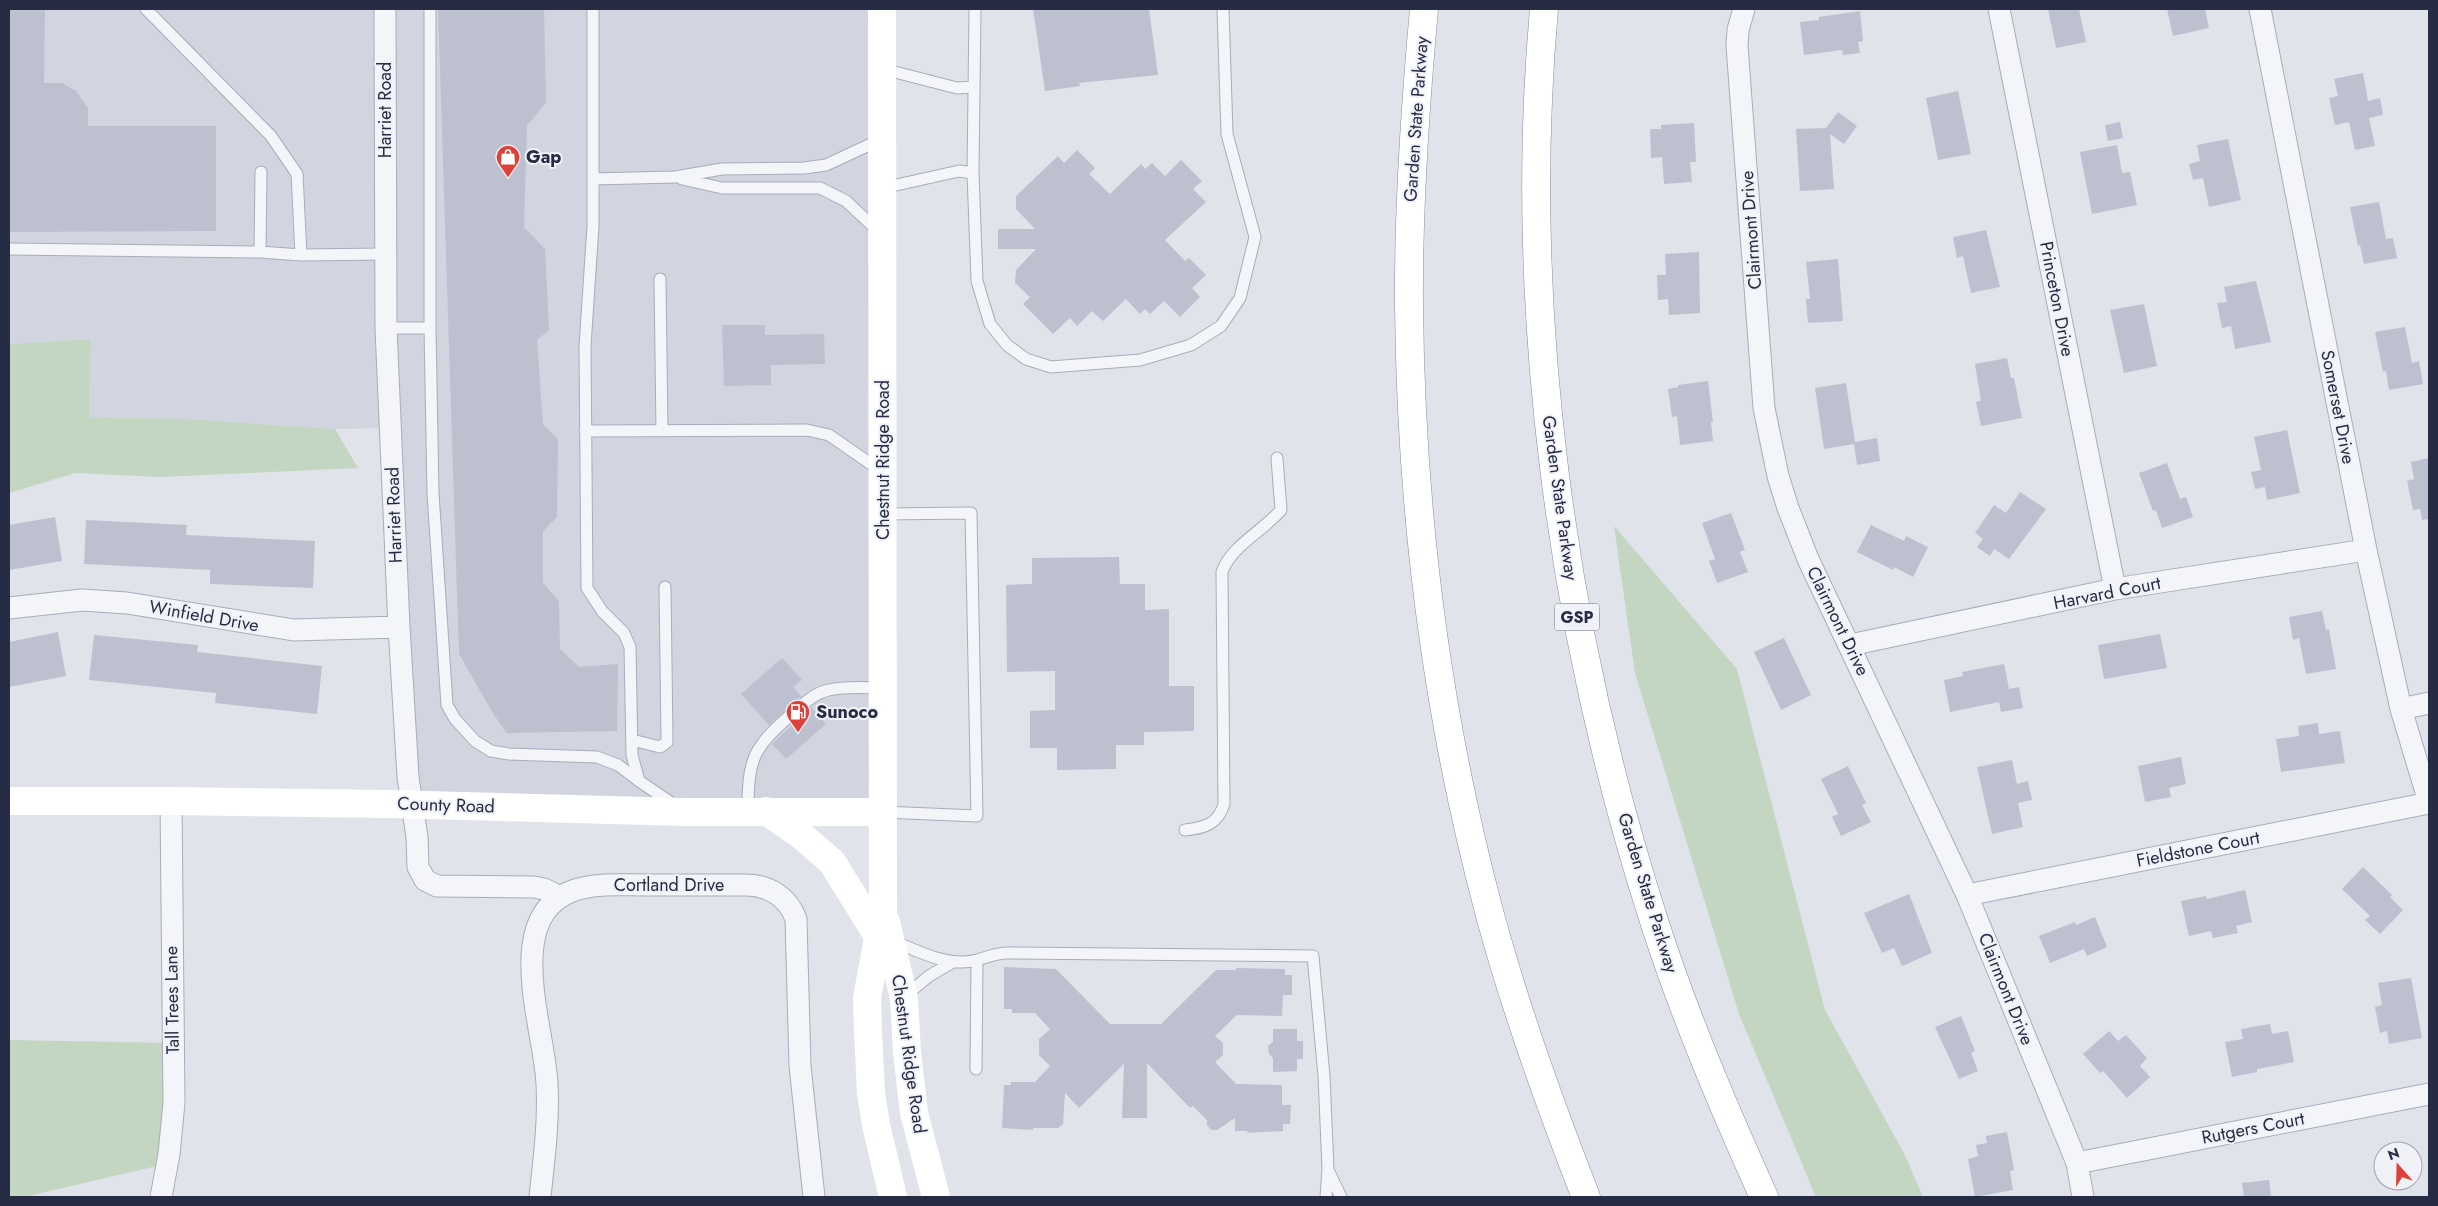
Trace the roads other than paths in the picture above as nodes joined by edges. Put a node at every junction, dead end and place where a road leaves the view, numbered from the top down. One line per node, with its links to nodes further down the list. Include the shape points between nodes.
1 (146, 9): 25 (lane, via 271,136 297,174)
2 (385, 9): 24 (street, Harriet Road)
3 (430, 9): 28 (lane)
4 (593, 9): 19 (lane)
5 (882, 9): 13 (main road, Chestnut Ridge Road)
6 (975, 9): 14 (lane)
7 (1223, 9): 17 (lane, via 1227,134 1255,237 1240,298 1222,326 1191,344 1140,360 1051,367 1026,359 1007,345 990,324 983,303 977,281)
8 (1424, 9): 70 (main road, Garden State Parkway, via 1415,110 1409,306 1418,492 1431,613 1448,722 1490,914 1552,1110)
9 (1544, 9): 71 (main road, Garden State Parkway / GSP, via 1537,223 1542,326 1562,528 1579,626 1600,728 1655,923 1689,1020)
10 (1744, 9): 39 (street, Clairmont Drive, via 1737,46 1766,416 1788,508 1808,559)
11 (1998, 9): 36 (street, Princeton Drive)
12 (2260, 9): 34 (street, Somerset Drive)
13 (883, 69): 14 (lane, via 949,86); 15 (main road, Chestnut Ridge Road)
14 (974, 87): 17 (lane)
15 (883, 138): 18 (lane, via 826,165 722,169); 20 (main road, Chestnut Ridge Road)
16 (261, 172): 23 (lane)
17 (973, 173): 20 (lane, via 959,171)
18 (675, 177): 19 (lane); 21 (lane, via 722,188 820,188 846,201)
19 (593, 179): 30 (lane, via 591,278 585,346)
20 (883, 188): 21 (main road, Chestnut Ridge Road)
21 (883, 236): 32 (main road, Chestnut Ridge Road)
22 (9, 249): 23 (lane)
23 (260, 252): 25 (lane)
24 (386, 254): 25 (lane); 27 (street, Harriet Road)
25 (301, 255)
26 (660, 279): 29 (lane)
27 (386, 328): 28 (lane); 38 (street, Harriet Road)
28 (430, 328): 44 (lane, via 433,493 446,697 450,713 475,741 491,751 597,757 618,765)
29 (662, 430): 30 (lane); 32 (lane, via 790,429 829,435)
30 (585, 431): 43 (lane, via 587,588 602,611 624,633 630,648)
31 (1277, 458): 52 (lane, via 1281,510 1229,557 1222,572 1224,804 1212,824)
32 (882, 471): 33 (main road, Chestnut Ridge Road)
33 (883, 514): 40 (main road, Chestnut Ridge Road); 51 (lane, via 971,513 978,816)
34 (2366, 550): 36 (street, Harvard Court); 42 (street, Somerset Drive)
35 (665, 586): 43 (lane, via 667,742 660,747)
36 (2115, 589): 39 (street, Harvard Court)
37 (9, 608): 38 (street, Winfield Drive, via 82,600 146,605 294,630)
38 (399, 627): 48 (street, Harriet Road)
39 (1850, 645): 53 (street, Clairmont Drive)
40 (883, 688): 49 (lane, via 827,690 811,697 768,735 756,753 750,772); 51 (main road, Chestnut Ridge Road)
41 (2429, 703): 42 (street)
42 (2401, 709): 47 (street, Somerset Drive)
43 (632, 740): 44 (lane)
44 (639, 781): 50 (lane)
45 (9, 801): 46 (main road, County Road)
46 (171, 801): 48 (main road, County Road); 63 (street, Tall Trees Lane, via 174,1102)
47 (2429, 802): 53 (street, Fieldstone Court)
48 (412, 804): 50 (main road, County Road); 54 (street, Harriet Road, via 418,867 430,883 437,886 534,887)
49 (757, 811): 50 (main road, County Road); 51 (main road, County Road); 55 (main road, via 808,841 832,862)
50 (684, 812)
51 (883, 812): 55 (main road, Chestnut Ridge Road)
52 (1185, 830)
53 (1967, 895): 61 (street, Clairmont Drive)
54 (560, 897): 64 (street, Cortland Drive, via 539,924 531,956 547,1081); 65 (street, Cortland Drive, via 597,886 745,885 771,890 784,900 794,913 798,931 800,1066)
55 (884, 929): 57 (lane, via 935,958); 58 (main road, Chestnut Ridge Road); 66 (main road, Chestnut Ridge Road, via 867,998 869,1062 876,1125)
56 (977, 960): 57 (lane); 59 (lane); 62 (lane, via 1007,953 1312,956 1324,1076)
57 (953, 962): 58 (lane, via 921,981)
58 (904, 998): 67 (main road, Chestnut Ridge Road, via 914,1113)
59 (976, 1069)
60 (2429, 1094): 61 (street, Rutgers Court)
61 (2077, 1163): 72 (street, Clairmont Drive)
62 (1328, 1170): 68 (lane); 69 (lane)
63 (161, 1197)
64 (540, 1197)
65 (814, 1197)
66 (893, 1197)
67 (936, 1197)
68 (1326, 1197)
69 (1341, 1197)
70 (1586, 1197)
71 (1764, 1197)
72 (2083, 1197)

